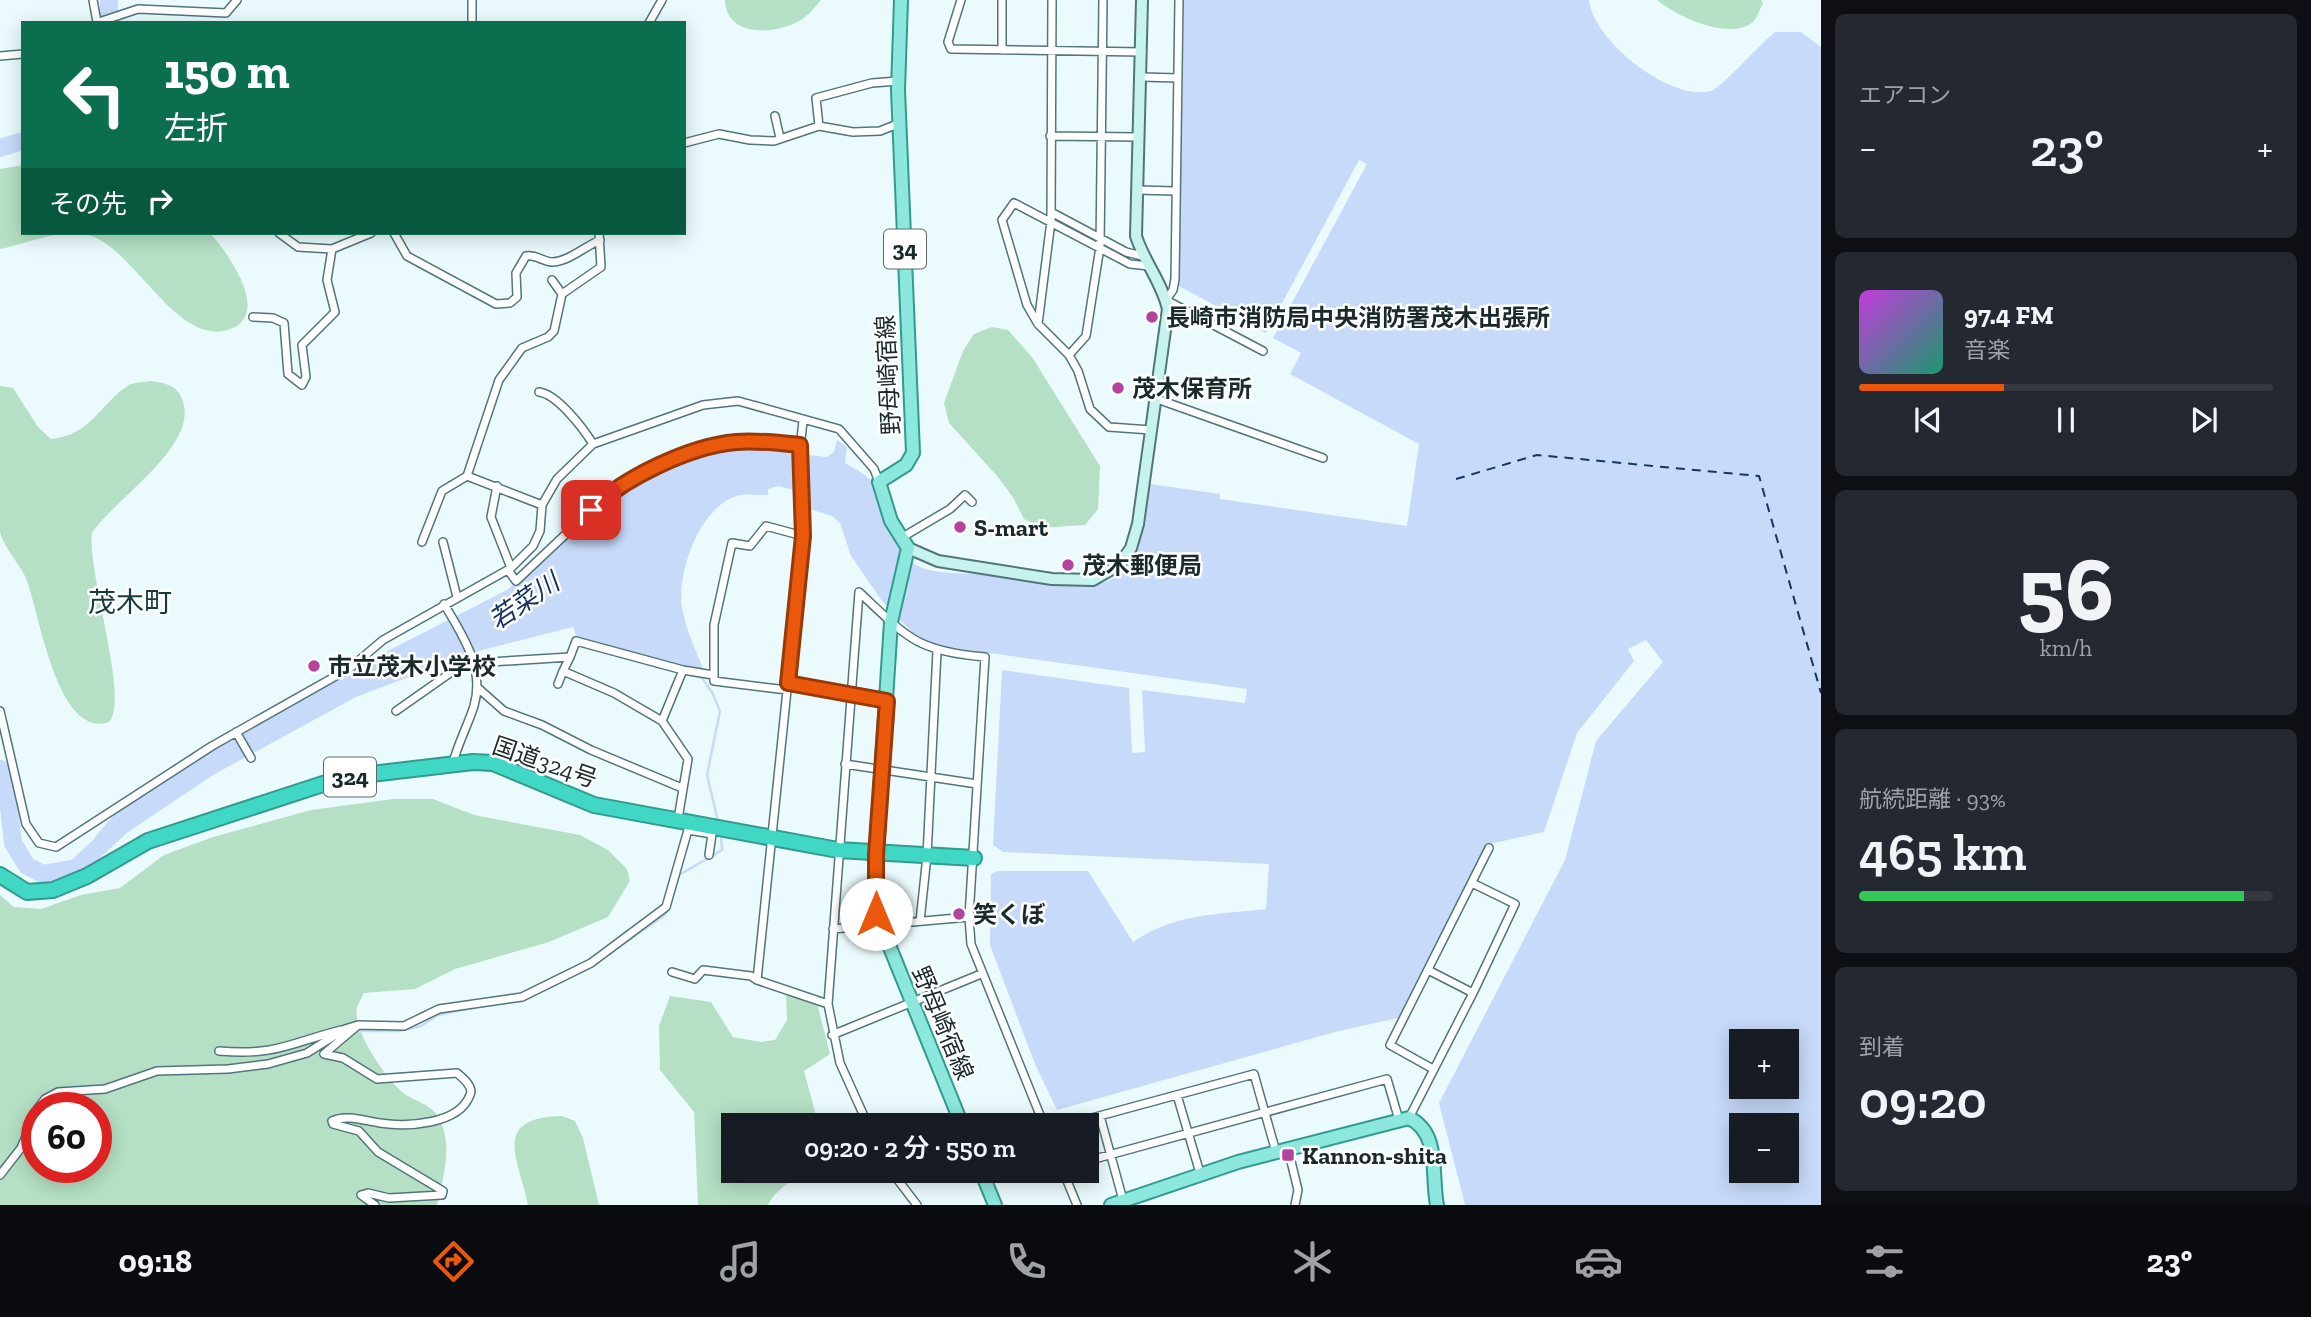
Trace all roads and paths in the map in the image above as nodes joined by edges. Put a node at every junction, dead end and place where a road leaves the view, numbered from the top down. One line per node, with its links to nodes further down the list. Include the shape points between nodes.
1 (93, 0): 12 (street)
2 (237, 0): 12 (street, via 226,13 138,9)
3 (472, 0): 13 (street)
4 (662, 0): 14 (street)
5 (901, 0): 23 (main road, 野母崎宿線 / 34)
6 (961, 0): 15 (street, via 948,42 951,49)
7 (1002, 0): 15 (street)
8 (1052, 0): 17 (street)
9 (1103, 0): 16 (street)
10 (1143, 0): 18 (street)
11 (1179, 0): 22 (street)
12 (98, 21)
13 (472, 21)
14 (650, 21)
15 (1002, 50): 17 (street)
16 (1102, 51): 17 (street); 18 (street); 28 (street)
17 (1051, 52): 27 (street)
18 (1142, 52): 21 (street)
19 (21, 54): 20 (street)
20 (0, 56)
21 (1142, 77): 22 (street); 29 (street)
22 (1177, 78): 33 (street)
23 (898, 81): 25 (main road, 野母崎宿線 / 34); 26 (street, via 816,98)
24 (775, 116): 30 (street)
25 (900, 123): 26 (street, via 880,131 853,132); 59 (main road, 野母崎宿線 / 34, via 913,453 906,465)
26 (819, 126): 30 (street)
27 (1050, 136): 28 (street); 34 (street)
28 (1100, 136): 29 (street); 39 (street)
29 (1138, 137): 32 (street)
30 (780, 138): 31 (street, via 750,140 719,134)
31 (686, 142)
32 (1137, 190): 33 (street); 42 (street, via 1136,236)
33 (1175, 191): 46 (street, via 1175,279)
34 (1051, 217): 39 (street); 40 (street); 48 (street); 48 (street, via 1014,203 1002,220 1027,305)
35 (282, 235): 41 (street, via 298,247)
36 (366, 235): 41 (street)
37 (395, 235): 38 (street, via 407,256 496,304 517,297 516,272 526,256 562,261)
38 (599, 236): 45 (street, via 602,261 598,271)
39 (1099, 238): 40 (street); 42 (street)
40 (1100, 247): 43 (street, via 1130,264); 50 (street, via 1086,336)
41 (332, 249): 47 (street, via 327,280 335,312 302,345 306,377 302,385 288,374 284,323 273,317)
42 (1142, 256): 43 (street)
43 (1149, 266): 46 (street)
44 (552, 279): 45 (street)
45 (562, 294): 58 (street, via 554,331 522,348 499,380)
46 (1166, 300): 49 (street); 52 (street)
47 (253, 317)
48 (1038, 324): 50 (street)
49 (1263, 351)
50 (1069, 355): 54 (street, via 1087,402 1100,421 1117,429)
51 (539, 391): 55 (street, via 567,412)
52 (1157, 399): 54 (street); 57 (street)
53 (803, 421): 55 (street, via 750,403 721,401); 56 (street); 59 (street, via 839,429 874,469)
54 (1151, 430): 66 (street, via 1131,548 1119,565 1102,577 1052,579 938,561)
55 (593, 444): 62 (street, via 572,461)
56 (800, 446): 63 (street); 67 (street, via 734,442 689,454 632,480 602,500 516,582)
57 (1323, 458)
58 (467, 477): 60 (street); 64 (street, via 442,491)
59 (879, 482): 66 (main road, via 891,521)
60 (497, 486): 62 (street); 67 (street, via 491,517)
61 (972, 502): 66 (street, via 965,495)
62 (542, 505): 67 (street, via 540,531 533,546)
63 (803, 536): 76 (street, via 766,526 750,546 732,542); 78 (street)
64 (422, 542)
65 (443, 542): 68 (street)
66 (904, 543): 70 (main road, 野母崎宿線)
67 (509, 569): 68 (street)
68 (457, 597): 69 (street)
69 (444, 604): 73 (street); 85 (street, via 383,640 350,668)
70 (892, 616): 71 (street, via 924,647); 80 (street, via 859,592); 81 (main road, 野母崎宿線)
71 (937, 651): 90 (street); 91 (street, via 985,657)
72 (570, 657): 73 (street); 74 (street); 75 (street, via 576,641)
73 (473, 658): 79 (street); 83 (street)
74 (564, 671): 77 (street); 84 (street)
75 (686, 671): 76 (street); 84 (street)
76 (709, 674): 78 (street, via 714,681)
77 (558, 684)
78 (788, 687): 80 (street); 95 (street)
79 (478, 688): 87 (street); 92 (street, via 504,711)
80 (851, 695): 81 (street); 88 (street)
81 (887, 701): 89 (main road, 野母崎宿線)
82 (0, 711): 85 (street, via 26,824 33,837 48,847 65,844 161,778)
83 (396, 711)
84 (662, 721): 92 (street, via 688,759)
85 (237, 734): 86 (street)
86 (251, 758)
87 (453, 763): 93 (highway, 国道324号 / 324, via 493,763 594,805); 102 (highway, 国道324号 / 324, via 354,776 179,830 53,890 27,892)
88 (845, 764): 89 (street); 97 (street)
89 (882, 770): 90 (street); 99 (main road, 野母崎宿線)
90 (931, 778): 91 (street); 100 (street)
91 (977, 784): 101 (street)
92 (682, 788): 93 (street)
93 (678, 819): 94 (highway, 国道324号 / 324)
94 (716, 828): 95 (highway, 国道324号 / 324); 98 (street); 115 (street, via 688,830 666,907 591,963 522,997 439,1009 404,1026)
95 (772, 838): 97 (highway, 国道324号 / 324); 111 (street)
96 (1489, 848): 103 (street)
97 (838, 850): 99 (highway, 国道324号 / 324); 107 (street)
98 (709, 855)
99 (876, 855): 100 (highway, 国道324号 / 324); 106 (main road, 野母崎宿線)
100 (927, 856): 101 (highway, 国道324号 / 324); 105 (street)
101 (974, 858): 104 (street)
102 (0, 875)
103 (1472, 883): 108 (street); 112 (street, via 1514,904)
104 (969, 917): 105 (street); 110 (street, via 971,944)
105 (920, 920): 106 (street)
106 (879, 924): 107 (street); 113 (main road, 野母崎宿線)
107 (833, 929): 114 (street)
108 (1428, 970): 112 (street); 119 (street, via 1390,1045)
109 (672, 972): 111 (street, via 695,979 703,970)
110 (981, 974): 113 (street); 125 (street)
111 (757, 980): 114 (street)
112 (1474, 993): 119 (street)
113 (912, 1002): 117 (street); 124 (main road, 野母崎宿線)
114 (828, 1004): 117 (street)
115 (358, 1025): 116 (street); 139 (street, via 324,1054 343,1058 377,1079 457,1073 471,1090 457,1112 428,1121 332,1121 359,1131 378,1152 443,1191 442,1195 389,1198 361,1195)
116 (345, 1029): 118 (street, via 273,1052); 120 (street, via 307,1053 268,1063 157,1071 105,1089)
117 (832, 1035): 123 (street, via 839,1063)
118 (219, 1051)
119 (1433, 1069): 127 (street)
120 (58, 1092)
121 (1177, 1095): 122 (street, via 1254,1074); 126 (street); 128 (street)
122 (1265, 1112): 127 (street, via 1387,1079); 128 (street); 130 (street)
123 (862, 1113)
124 (957, 1113)
125 (1039, 1113)
126 (1100, 1116): 131 (street)
127 (1404, 1119): 130 (main road); 144 (main road, via 1422,1126 1430,1143)
128 (1188, 1133): 131 (street); 133 (street)
129 (21, 1147): 134 (street)
130 (1282, 1150): 133 (main road); 143 (street, via 1298,1190)
131 (1111, 1154): 132 (street); 138 (street)
132 (1099, 1158)
133 (1200, 1173): 138 (main road)
134 (0, 1175)
135 (900, 1183): 140 (street)
136 (986, 1183): 141 (main road)
137 (1068, 1183): 142 (street)
138 (1117, 1203)
139 (375, 1205)
140 (917, 1205)
141 (995, 1205)
142 (1077, 1205)
143 (1295, 1205)
144 (1437, 1205)

